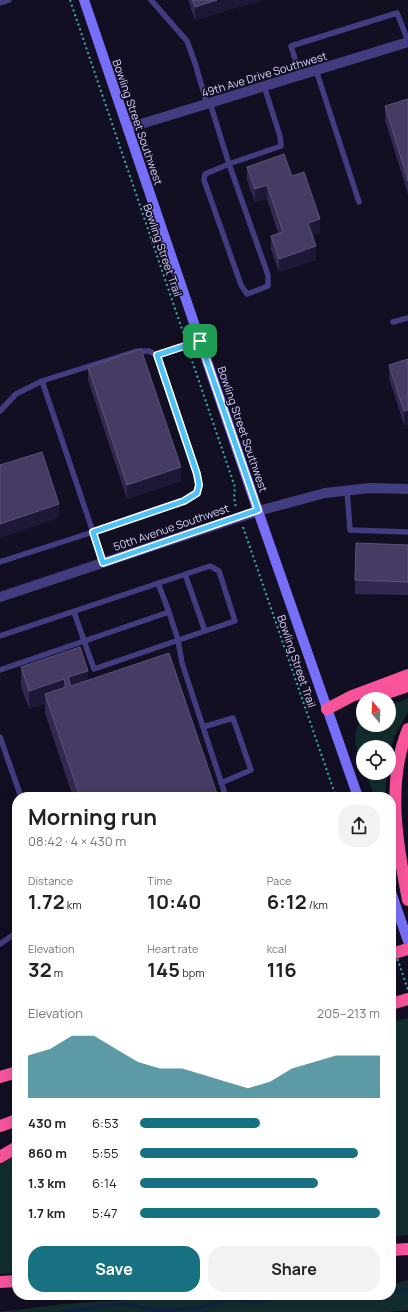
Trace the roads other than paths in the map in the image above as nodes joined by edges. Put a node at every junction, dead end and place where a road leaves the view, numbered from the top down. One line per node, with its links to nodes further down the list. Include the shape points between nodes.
1 (9, 0): 4 (lane)
2 (84, 0): 10 (main road, Bowling Street Southwest)
3 (151, 0): 9 (lane, via 187,41)
4 (0, 3)
5 (408, 42): 6 (street, 49th Ave Drive Southwest); 7 (lane, via 397,13 291,46)
6 (316, 70): 7 (street, 49th Ave Drive Southwest); 12 (lane)
7 (300, 75): 8 (street, 49th Ave Drive Southwest)
8 (264, 86): 9 (street, 49th Ave Drive Southwest); 11 (lane, via 281,146)
9 (208, 103): 10 (street, 49th Ave Drive Southwest); 11 (lane)
10 (128, 128): 15 (main road, Bowling Street Southwest)
11 (229, 164): 11 (lane, via 205,174 204,180 241,285 247,294 268,286 268,275)
12 (358, 202)
13 (408, 318): 14 (lane)
14 (393, 322)
15 (200, 341): 16 (lane); 21 (main road, Bowling Street Southwest)
16 (157, 355): 17 (lane, via 148,351 137,351); 22 (lane, via 197,474 197,493 184,501)
17 (42, 381): 18 (lane, via 16,394); 22 (lane)
18 (0, 411)
19 (408, 489): 20 (street, 50th Avenue Southwest)
20 (348, 490): 21 (street, 50th Avenue Southwest, via 325,493); 23 (lane, via 350,530)
21 (258, 510): 25 (street, 50th Avenue Southwest); 40 (main road, Bowling Street Southwest)
22 (93, 532): 24 (lane); 25 (lane)
23 (408, 532)
24 (0, 562)
25 (103, 563): 28 (street, 50th Avenue Southwest)
26 (185, 574): 27 (lane); 31 (lane); 31 (lane, via 210,566 220,571 236,621)
27 (158, 584): 29 (lane); 30 (lane)
28 (0, 597)
29 (74, 612): 32 (lane); 34 (lane)
30 (169, 612): 33 (lane); 34 (lane)
31 (205, 631): 33 (lane)
32 (0, 636)
33 (178, 640): 34 (lane, via 94,669); 41 (lane, via 182,663)
34 (85, 642): 35 (lane)
35 (0, 670)
36 (408, 675): 40 (highway, via 352,696)
37 (408, 686): 38 (highway)
38 (390, 692)
39 (356, 703): 40 (highway)
40 (328, 709): 47 (main road, Bowling Street Southwest)
41 (203, 727): 44 (lane); 44 (lane, via 233,718 251,770)
42 (408, 729): 48 (highway, via 397,765)
43 (0, 737): 45 (lane)
44 (221, 783): 46 (lane)
45 (19, 792)
46 (224, 792)
47 (356, 792)
48 (394, 792)
49 (396, 811): 50 (highway)
50 (408, 900)
51 (396, 906): 53 (main road)
52 (12, 936): 54 (lane)
53 (408, 941)
54 (0, 944)
55 (408, 949): 56 (highway)
56 (396, 953)
57 (408, 999): 58 (highway)
58 (396, 1003)
59 (408, 1006): 60 (highway)
60 (396, 1009)
61 (12, 1073): 62 (highway)
62 (0, 1077)
63 (12, 1122): 64 (highway)
64 (0, 1126)
65 (12, 1150): 66 (highway)
66 (0, 1157)
67 (408, 1248): 68 (highway)
68 (396, 1249)
69 (12, 1281): 70 (highway)
70 (0, 1282)

